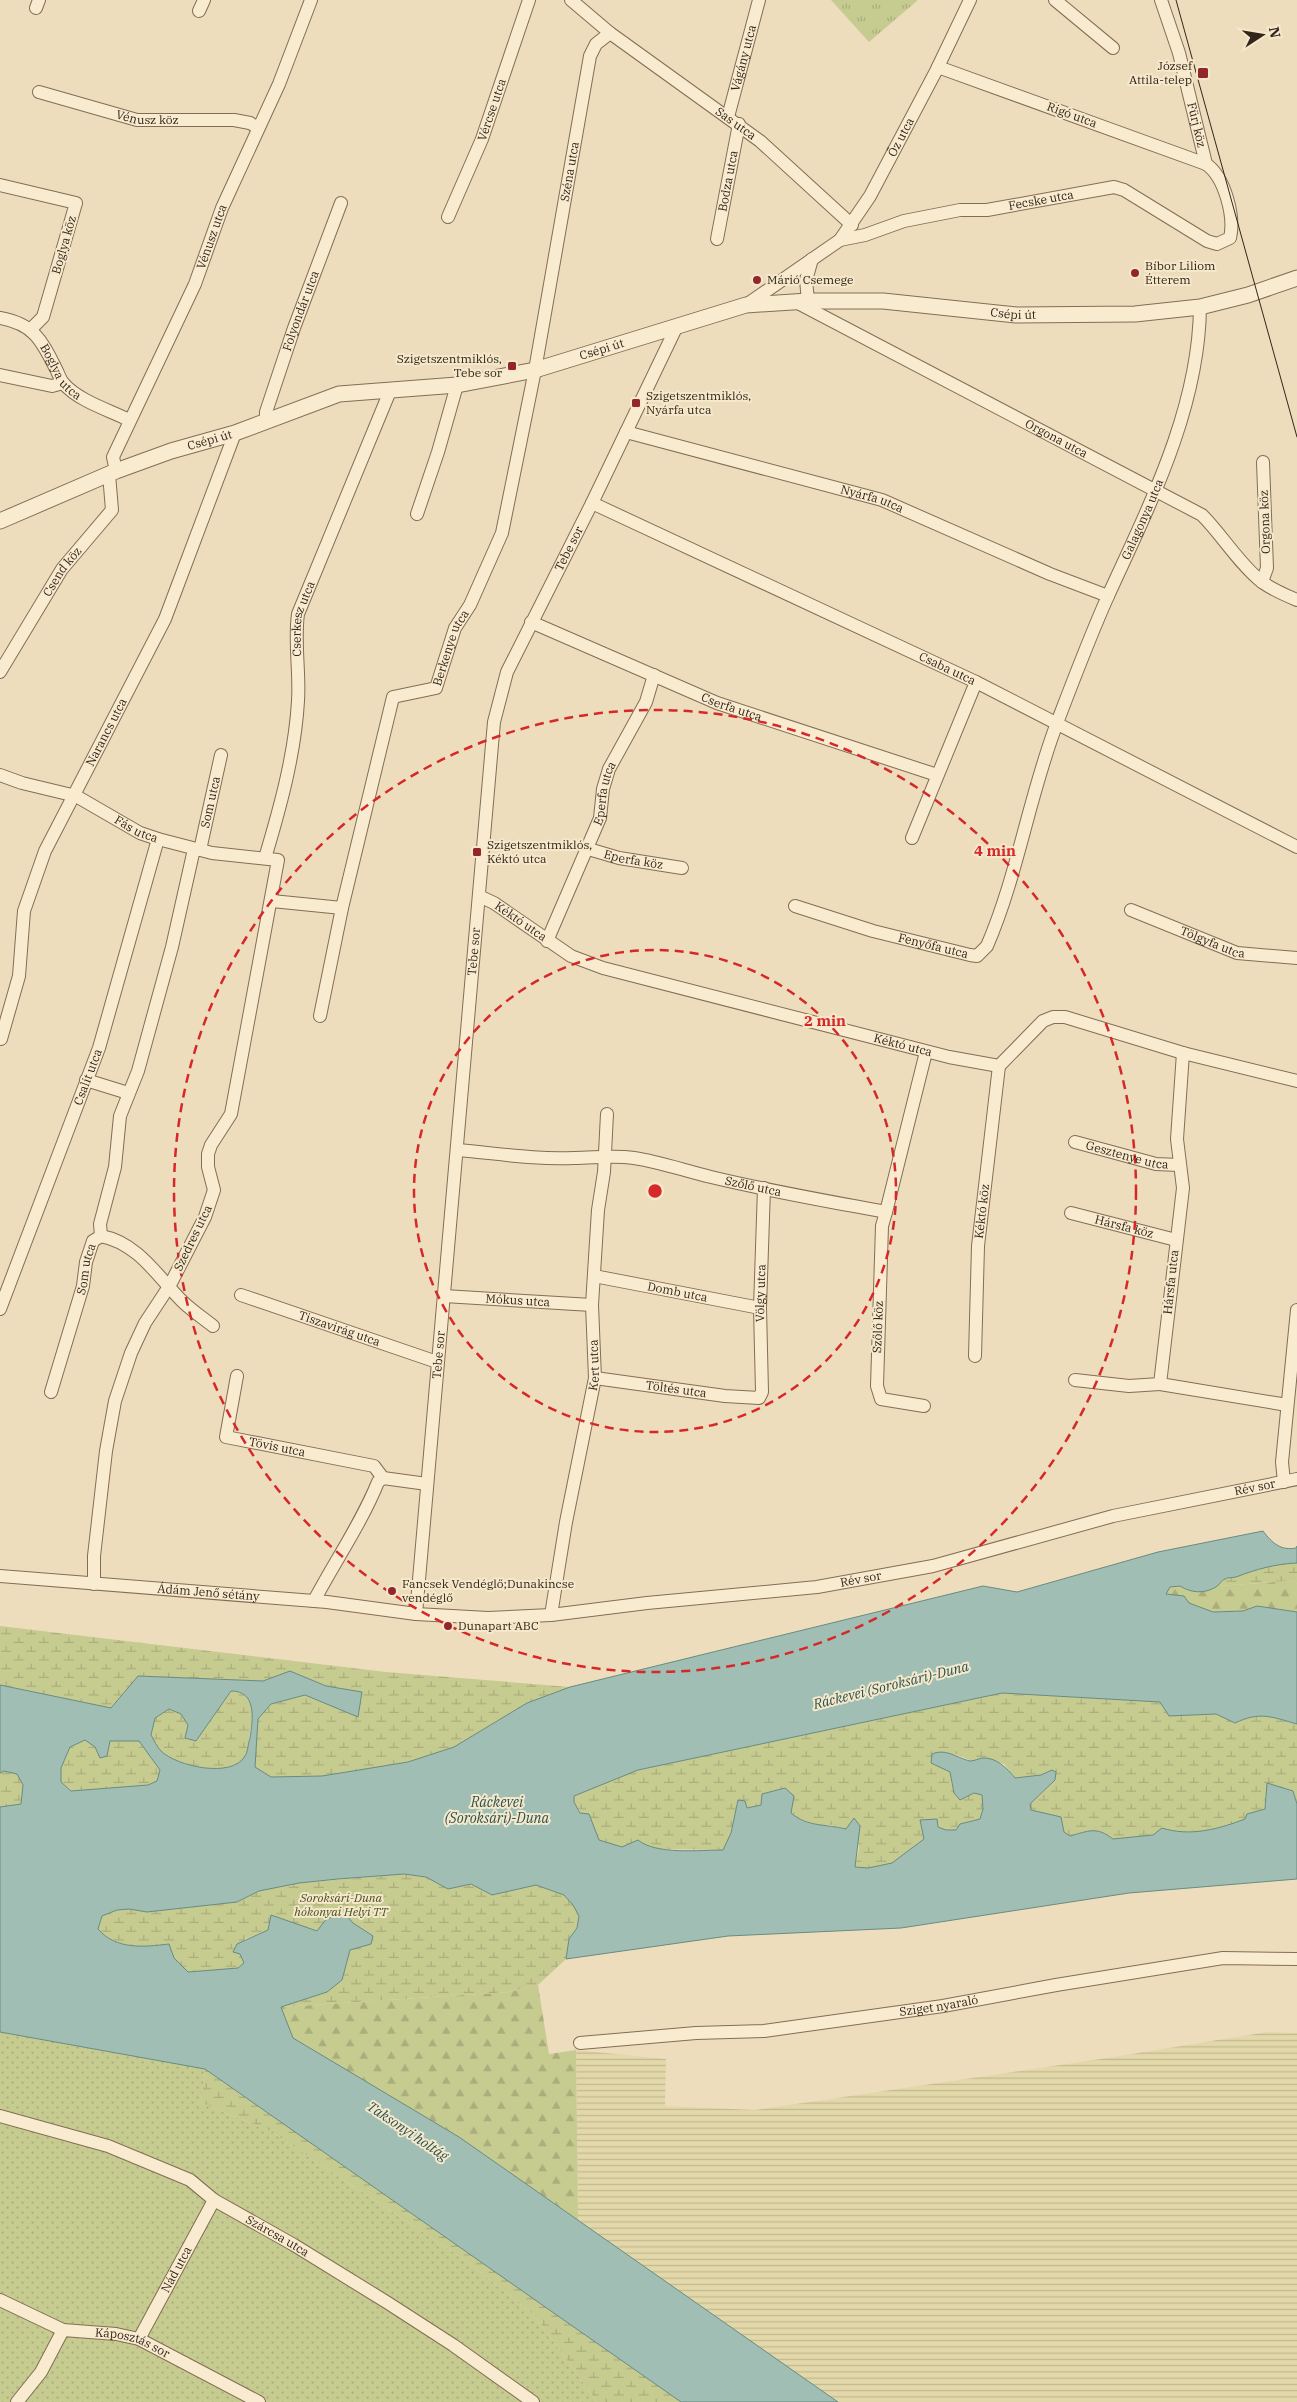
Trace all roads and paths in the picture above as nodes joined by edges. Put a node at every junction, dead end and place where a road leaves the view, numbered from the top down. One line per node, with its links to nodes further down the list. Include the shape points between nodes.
1 (311, 0): 13 (street, Vénusz utca, via 279,84)
2 (529, 0): 17 (street, Vércse utca, via 482,139)
3 (571, 0): 8 (street)
4 (759, 0): 12 (street, Vágány utca)
5 (1055, 0): 9 (street)
6 (1161, 0): 14 (street, Fürj köz, via 1180,53)
7 (968, 1): 10 (street, Őz utca)
8 (610, 33): 12 (street, Sas utca); 29 (street, Széna utca, via 596,44 590,56)
9 (1112, 48)
10 (938, 67): 14 (street, Rigó utca); 18 (street, Őz utca)
11 (39, 92): 13 (street, Vénusz köz, via 137,120 234,120)
12 (734, 120): 18 (street, Sas utca); 19 (street, Bodza utca)
13 (258, 128): 34 (street, Vénusz utca, via 222,208 195,284)
14 (1206, 164): 20 (street, Fecske utca, via 1214,170 1222,186 1231,217 1230,238 1217,244 1114,187 987,210 960,210 904,221)
15 (0, 185): 28 (street, Boglya köz, via 76,203 43,317)
16 (341, 203): 35 (street, Folyondár utca, via 294,328)
17 (448, 217)
18 (852, 226): 20 (street, Őz utca)
19 (717, 239)
20 (840, 240): 21 (street, Őz utca)
21 (812, 260): 23 (street); 24 (street, Őz utca)
22 (1297, 278): 25 (street, Csépi út, via 1247,287 1222,301)
23 (802, 302): 24 (street, Csépi út); 25 (street, Csépi út, via 883,302 1024,315 1135,314); 40 (street, Orgona utca)
24 (746, 305): 27 (street, Csépi út)
25 (1200, 307): 40 (street, Galagonya utca, via 1196,356 1187,394)
26 (0, 318): 28 (street, Boglya utca)
27 (676, 328): 29 (street, Csépi út); 36 (street, Tebe sor)
28 (31, 329): 31 (street, Boglya utca, via 44,345)
29 (535, 370): 32 (street, Csépi út); 66 (street, Berkenye utca, via 502,533 470,605 455,628 436,688 392,697)
30 (0, 375): 31 (street, via 52,386)
31 (64, 384): 34 (street, Boglya utca)
32 (457, 385): 33 (street, Csépi út); 42 (street)
33 (390, 391): 35 (street, Csépi út, via 338,394); 61 (street, Cserkesz utca, via 298,614 295,634 298,702)
34 (129, 420): 39 (street, Vénusz utca, via 113,457)
35 (266, 420): 37 (street, Csépi út)
36 (626, 432): 41 (street, Tebe sor); 45 (street, Nyárfa utca, via 882,500)
37 (235, 433): 39 (street, Csépi út, via 170,451); 55 (street, Narancs utca, via 165,619)
38 (1263, 462): 44 (street, Orgona köz, via 1267,568)
39 (113, 472): 43 (street, Csépi út); 48 (street, Csend köz, via 112,510 62,569)
40 (1155, 491): 44 (street, Orgona utca, via 1202,515 1245,567); 45 (street, Galagonya utca)
41 (592, 503): 47 (street, Tebe sor); 50 (street, Csaba utca)
42 (417, 514)
43 (0, 521)
44 (1262, 582): 46 (street, Orgona utca)
45 (1108, 596): 51 (street, Galagonya utca)
46 (1297, 600)
47 (531, 622): 49 (street, Cserfa utca); 63 (street, Tebe sor, via 508,672 494,722)
48 (0, 672)
49 (654, 675): 53 (street, Cserfa utca, via 745,713); 59 (street, Eperfa utca, via 646,702 608,769 600,818)
50 (976, 682): 51 (street, Csaba utca); 53 (street)
51 (1057, 724): 58 (street, Csaba utca); 65 (street, Fenyőfa utca, via 995,927 977,956)
52 (221, 755): 60 (street, Som utca)
53 (937, 774): 56 (street)
54 (0, 775): 55 (street, Fás utca)
55 (76, 796): 57 (street, Fás utca, via 140,833); 71 (street, Narancs utca, via 45,851 24,911 19,976)
56 (912, 838)
57 (158, 839): 60 (street, Fás utca); 75 (street, Csalit utca, via 99,1048)
58 (1297, 847)
59 (586, 848): 62 (street, Eperfa köz, via 619,858); 68 (street, Eperfa utca)
60 (197, 850): 61 (street, Fás utca); 77 (street, Som utca, via 138,1071)
61 (272, 859): 64 (street, Szedres utca)
62 (682, 868)
63 (479, 896): 68 (street, Kéktó utca); 80 (street, Tebe sor)
64 (272, 901): 66 (street); 89 (street, Szedres utca, via 231,1114 210,1145 208,1154 213,1198)
65 (795, 906)
66 (342, 908): 70 (street, Berkenye utca)
67 (1131, 910): 69 (street, Tölgyfa utca, via 1237,953)
68 (547, 941): 72 (street, Kéktó utca, via 571,956 629,976)
69 (1297, 958)
70 (320, 1016)
71 (1, 1039)
72 (926, 1052): 74 (street, Kéktó utca); 84 (street)
73 (1183, 1053): 74 (street, via 1064,1017 1053,1017 1035,1028); 76 (street); 82 (street, Hársfa utca, via 1177,1131)
74 (999, 1066): 97 (street, Kéktó köz, via 978,1246)
75 (86, 1080): 77 (street); 94 (street, Csalit utca)
76 (1297, 1081)
77 (128, 1093): 86 (street, Som utca, via 120,1116 115,1167 100,1224)
78 (607, 1114): 81 (street, Kert utca)
79 (1074, 1142): 82 (street, Gesztenye utca, via 1156,1164)
80 (457, 1150): 81 (street, Szőlő utca, via 540,1157); 91 (street, Tebe sor)
81 (604, 1155): 83 (street, Szőlő utca, via 662,1163); 88 (street, Kert utca)
82 (1179, 1165): 87 (street, Hársfa utca, via 1183,1188)
83 (764, 1188): 84 (street, Szőlő utca); 93 (street, Völgy utca)
84 (886, 1212): 106 (street, Szőlő köz, via 882,1226 877,1386 881,1399)
85 (1071, 1213): 87 (street, Hársfa köz)
86 (102, 1236): 89 (street, via 123,1242); 103 (street, Som utca, via 93,1242 86,1262 83,1286)
87 (1176, 1240): 102 (street, Hársfa utca)
88 (594, 1276): 92 (street, Kert utca); 93 (street, Domb utca)
89 (170, 1285): 96 (street, via 182,1301); 111 (street, Szedres utca, via 141,1330 116,1402 106,1451 94,1556)
90 (241, 1295): 98 (street, Tiszavirág utca)
91 (444, 1296): 92 (street, Mókus utca); 98 (street, Tebe sor)
92 (592, 1305): 100 (street, Kert utca)
93 (760, 1308): 104 (street, Völgy utca, via 762,1392)
94 (0, 1310)
95 (1297, 1310): 105 (street)
96 (213, 1326)
97 (975, 1356)
98 (436, 1362): 109 (street, Tebe sor)
99 (237, 1376): 107 (street, Tövis utca, via 226,1437 374,1466)
100 (595, 1378): 104 (street, Töltés utca); 114 (street, Kert utca)
101 (1076, 1380): 102 (street, via 1129,1386)
102 (1160, 1384): 105 (street)
103 (51, 1392)
104 (759, 1398)
105 (1287, 1405): 108 (street, via 1282,1462)
106 (924, 1406)
107 (383, 1478): 109 (street, Tövis utca); 112 (street)
108 (1291, 1481): 114 (street, Rév sor, via 1113,1516 933,1566 817,1587)
109 (427, 1484): 113 (street, Tebe sor)
110 (0, 1576): 111 (street, Ádám Jenő sétány)
111 (94, 1584): 112 (street, Ádám Jenő sétány)
112 (314, 1601): 113 (street, Ádám Jenő sétány)
113 (416, 1614): 114 (street, Rév sor, via 488,1618)
114 (551, 1615)
115 (1297, 1959): 116 (street, Sziget nyaraló, via 1223,1958 1056,1984 943,2006 764,2031)
116 (580, 2043)
117 (0, 2116): 118 (street, Szárcsa utca, via 108,2146 190,2180)
118 (214, 2200): 121 (street, Nád utca); 124 (street, Szárcsa utca, via 388,2303)
119 (0, 2300): 120 (street, Káposztás sor)
120 (63, 2330): 121 (street, Káposztás sor); 122 (street, via 41,2372)
121 (139, 2339): 123 (street, Káposztás sor)
122 (17, 2402)
123 (259, 2402)
124 (532, 2402)

